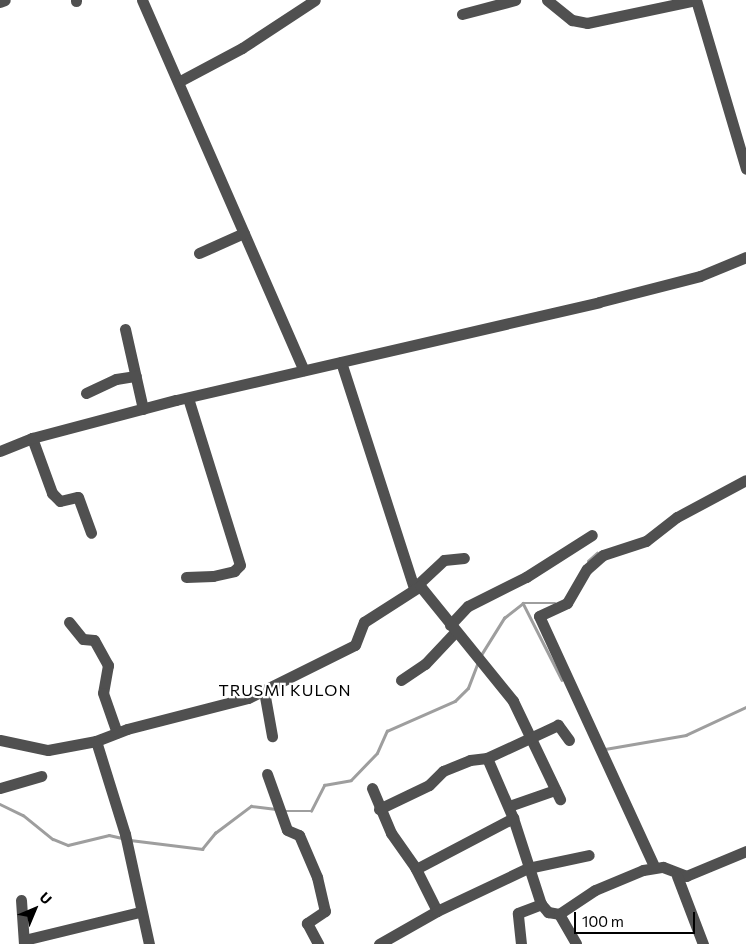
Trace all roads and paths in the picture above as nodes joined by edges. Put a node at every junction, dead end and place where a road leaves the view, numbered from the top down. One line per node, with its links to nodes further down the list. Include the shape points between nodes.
1 (5, 0): 6 (street)
2 (142, 0): 9 (street)
3 (314, 0): 7 (street)
4 (514, 0): 8 (street)
5 (547, 0): 10 (street, via 572,20 587,23 696,0)
6 (0, 2)
7 (296, 5): 9 (street)
8 (462, 14)
9 (180, 81): 11 (street)
10 (746, 170)
11 (244, 233): 12 (street); 16 (street)
12 (199, 253)
13 (746, 257): 15 (street, via 700,276)
14 (125, 329): 17 (street)
15 (341, 362): 16 (street); 28 (street)
16 (304, 370): 19 (street)
17 (136, 376): 18 (street, via 116,379); 20 (street)
18 (86, 393)
19 (188, 398): 20 (street); 27 (street, via 240,566 213,576)
20 (143, 408): 21 (street)
21 (32, 438): 22 (street); 24 (street, via 52,493 60,501 78,497)
22 (0, 452)
23 (746, 480): 49 (street, via 677,517 646,541 599,557 585,572 567,603 539,616)
24 (91, 533)
25 (592, 536): 30 (street, via 526,577 468,606)
26 (464, 558): 28 (street, via 444,560)
27 (186, 577)
28 (414, 588): 30 (street, via 424,590); 32 (street, via 364,622 355,645)
29 (70, 622): 33 (street, via 83,639 94,640 108,665 103,693)
30 (453, 628): 31 (street, via 425,664); 35 (street, via 513,700)
31 (401, 680)
32 (264, 691): 33 (street, via 224,706); 34 (street)
33 (117, 733): 38 (street)
34 (272, 736)
35 (530, 736): 37 (street, via 558,725); 39 (street); 44 (street, via 557,795)
36 (0, 740): 38 (street, via 48,750)
37 (569, 740)
38 (96, 741): 56 (street, via 126,838)
39 (487, 758): 44 (street); 45 (street, via 443,771 429,785)
40 (267, 774): 60 (street, via 287,830 299,836 317,877 325,911 307,923)
41 (40, 776): 42 (street)
42 (0, 788)
43 (372, 788): 45 (street)
44 (509, 806): 46 (street)
45 (379, 809): 51 (street)
46 (513, 818): 50 (street); 51 (street)
47 (746, 851): 52 (street, via 691,875)
48 (589, 855): 50 (street)
49 (654, 866): 52 (street); 57 (street, via 594,890)
50 (528, 868): 54 (street); 55 (street)
51 (416, 869): 55 (street)
52 (677, 876): 64 (street)
53 (21, 900): 58 (street)
54 (541, 904): 57 (street, via 552,914); 62 (street, via 518,913)
55 (437, 911): 61 (street)
56 (140, 912): 58 (street); 59 (street)
57 (559, 914): 63 (street)
58 (24, 942)
59 (148, 944)
60 (318, 944)
61 (379, 944)
62 (522, 944)
63 (576, 944)
64 (703, 944)

